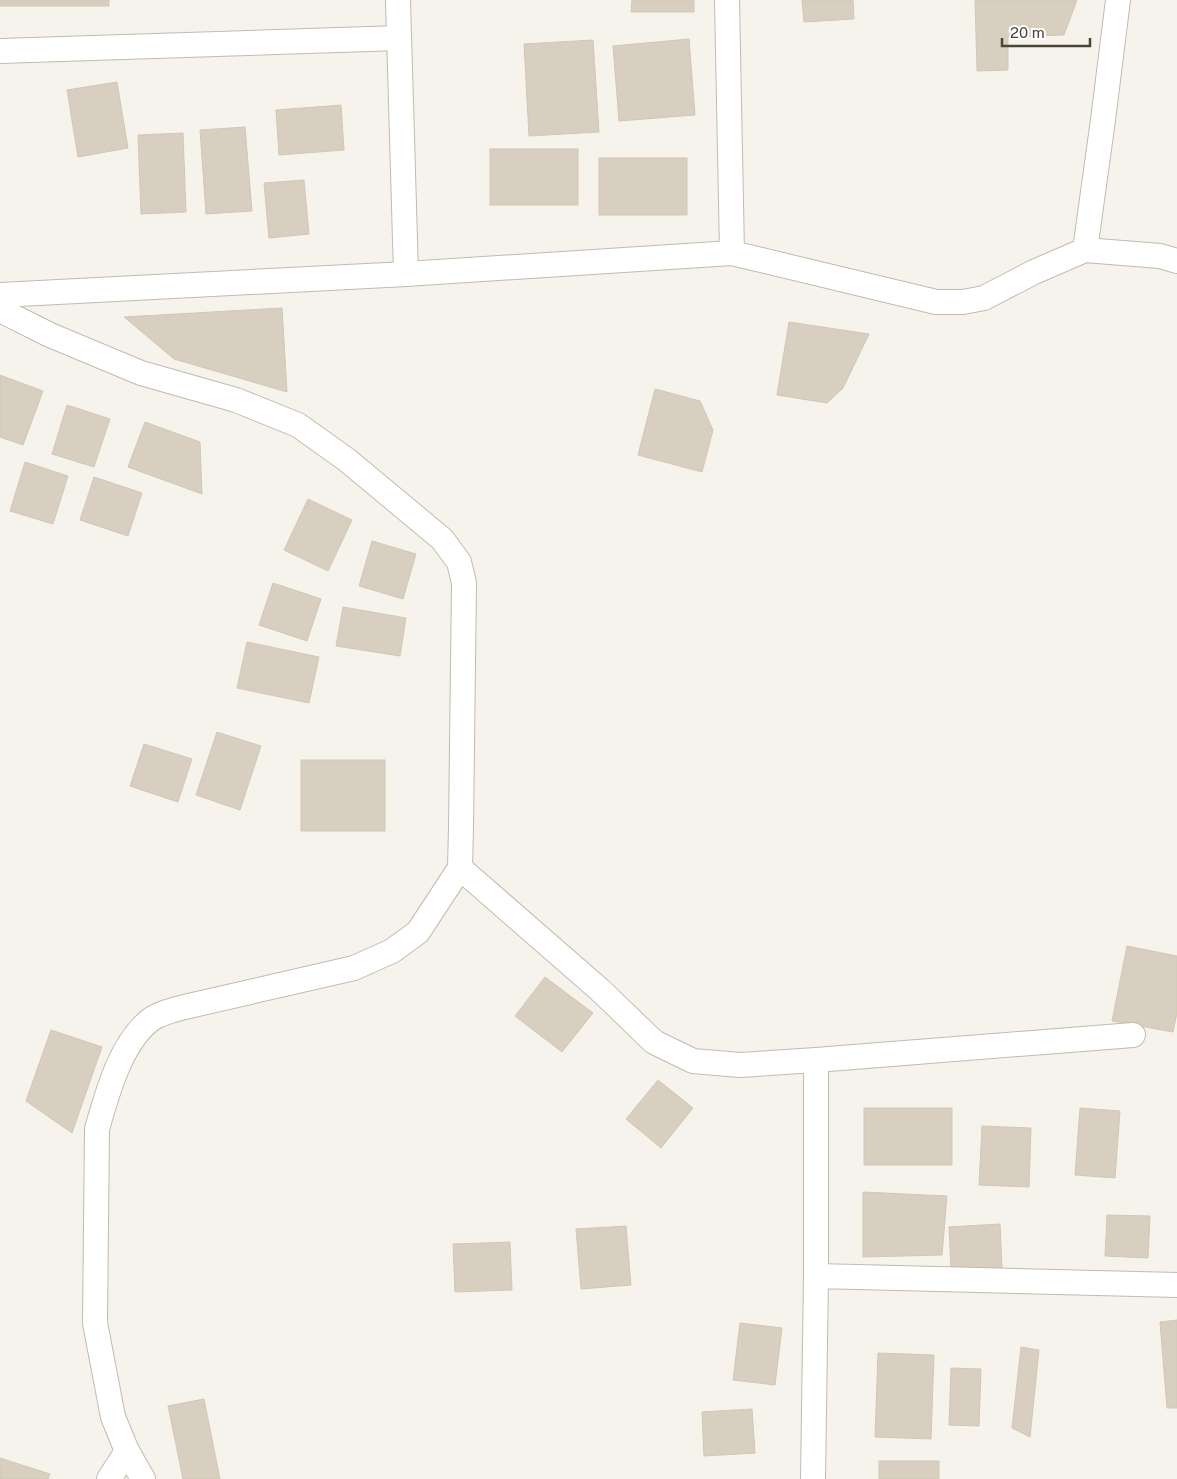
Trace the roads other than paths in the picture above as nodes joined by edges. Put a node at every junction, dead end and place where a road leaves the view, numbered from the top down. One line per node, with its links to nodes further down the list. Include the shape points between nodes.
1 (398, 0): 4 (street)
2 (727, 0): 7 (street)
3 (1118, 0): 6 (street)
4 (399, 38): 5 (street); 9 (street)
5 (0, 51)
6 (1085, 250): 7 (street, via 984,298 963,302 936,302); 8 (street, via 1160,256)
7 (732, 253): 9 (street)
8 (1177, 261)
9 (406, 274): 10 (street)
10 (0, 295)
11 (0, 310): 12 (street, via 50,335 142,373 236,400 298,425 347,460 442,539 459,562 464,583)
12 (460, 868): 14 (street, via 600,990 654,1042 693,1061 740,1065); 17 (street, via 418,932 392,951 354,968 172,1011 150,1020 126,1050 97,1129 95,1323 113,1417)
13 (1133, 1035): 14 (street)
14 (816, 1060): 15 (street)
15 (816, 1276): 16 (street); 20 (street)
16 (1177, 1285)
17 (127, 1451): 18 (street); 19 (street)
18 (109, 1479)
19 (143, 1479)
20 (813, 1479)

